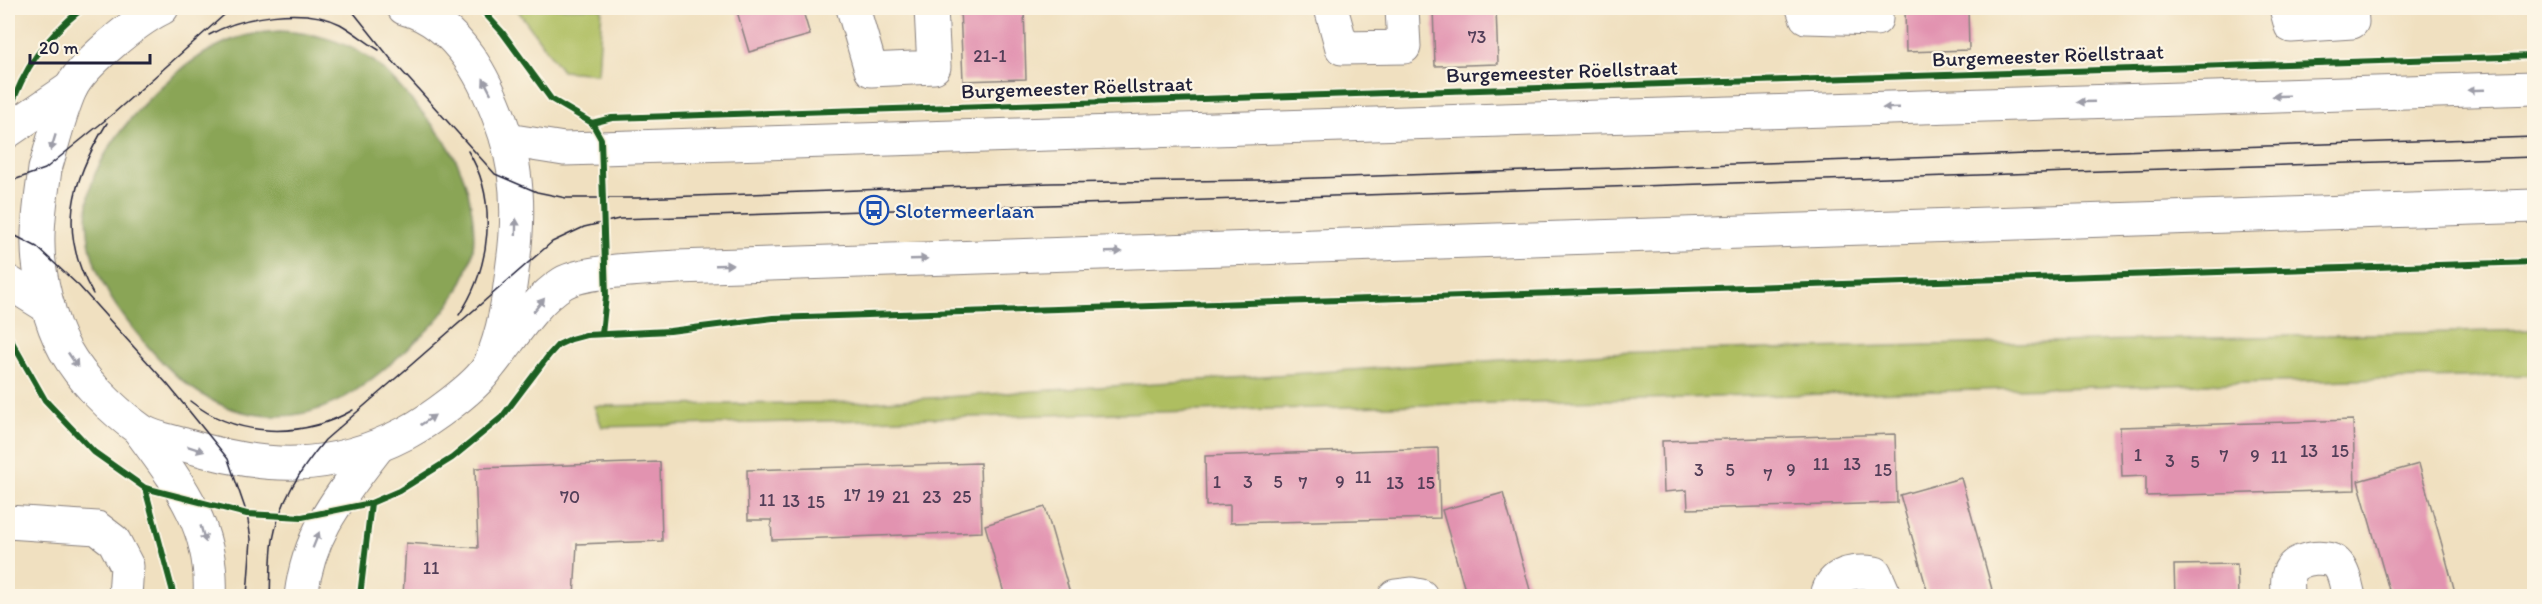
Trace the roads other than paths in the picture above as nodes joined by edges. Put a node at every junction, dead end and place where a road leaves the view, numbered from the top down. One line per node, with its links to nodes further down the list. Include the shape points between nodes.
1 (162, 8): 11 (street, via 142,17)
2 (853, 8): 3 (street, via 871,70 934,67)
3 (931, 8)
4 (1331, 8): 5 (street, via 1341,48 1352,48 1404,47)
5 (1402, 8)
6 (1803, 8): 7 (street, via 1806,17 1876,19)
7 (1876, 8)
8 (2286, 8): 9 (street, via 2291,26 2352,22)
9 (2351, 8)
10 (414, 9): 14 (street, one-way to 10, via 490,91 478,70 445,31)
11 (71, 88): 13 (street); 17 (street, one-way to 17, via 45,169 38,247)
12 (2535, 88): 14 (street, one-way to 14, via 564,149)
13 (8, 131)
14 (507, 140): 18 (street, one-way to 14, via 508,302 516,242 515,184)
15 (2535, 206): 18 (street, one-way to 15, via 547,295 565,282 677,267)
16 (8, 282): 17 (street)
17 (48, 307): 19 (street, one-way to 19, via 65,349 90,386)
18 (489, 366): 20 (street, one-way to 18, via 427,422)
19 (140, 430): 20 (street, one-way to 20, via 228,459 304,465); 23 (street, one-way to 23, via 190,501 205,536)
20 (376, 448): 24 (street, one-way to 20, via 304,569 326,514)
21 (8, 522): 22 (street, via 97,528 114,541 127,566)
22 (125, 597)
23 (210, 597)
24 (301, 597)
25 (1395, 597): 26 (street)
26 (1421, 597)
27 (1827, 597): 28 (street, via 1830,584 1838,577 1863,571 1875,573)
28 (1885, 597)
29 (2288, 597): 30 (street, via 2289,571 2294,565 2324,559 2339,566)
30 (2349, 597)

